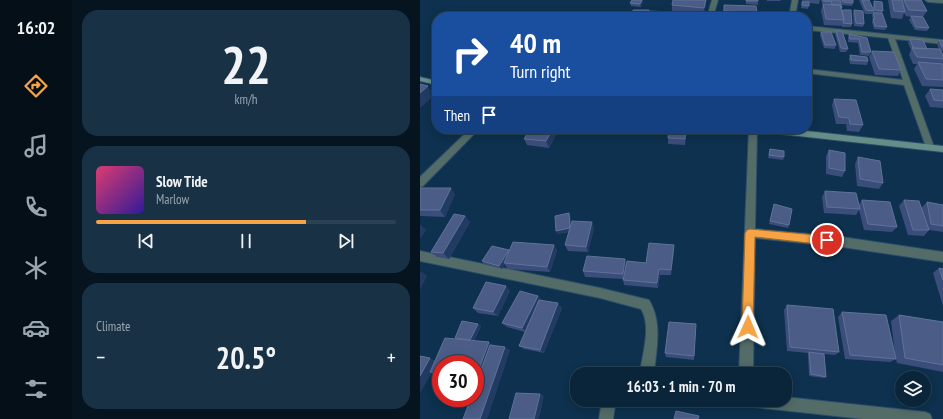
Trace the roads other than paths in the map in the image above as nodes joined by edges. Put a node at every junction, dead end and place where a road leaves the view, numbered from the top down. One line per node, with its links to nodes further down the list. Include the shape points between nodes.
1 (715, 0): 5 (street)
2 (795, 0): 6 (street)
3 (928, 0): 4 (street)
4 (943, 1)
5 (711, 12)
6 (793, 12)
7 (812, 29): 8 (street)
8 (890, 37): 9 (street); 13 (street)
9 (943, 42)
10 (812, 71): 13 (street)
11 (420, 79): 12 (street)
12 (432, 82)
13 (906, 83): 17 (street)
14 (470, 134): 19 (street)
15 (753, 134): 20 (street)
16 (805, 134): 17 (street)
17 (930, 148): 18 (street)
18 (943, 149)
19 (420, 183)
20 (750, 233): 22 (street, via 842,242); 24 (street)
21 (420, 256): 23 (street, via 645,304 652,322)
22 (943, 257)
23 (647, 367)
24 (746, 367)
25 (792, 404): 28 (street)
26 (608, 407): 27 (street)
27 (606, 419)
28 (925, 419)

